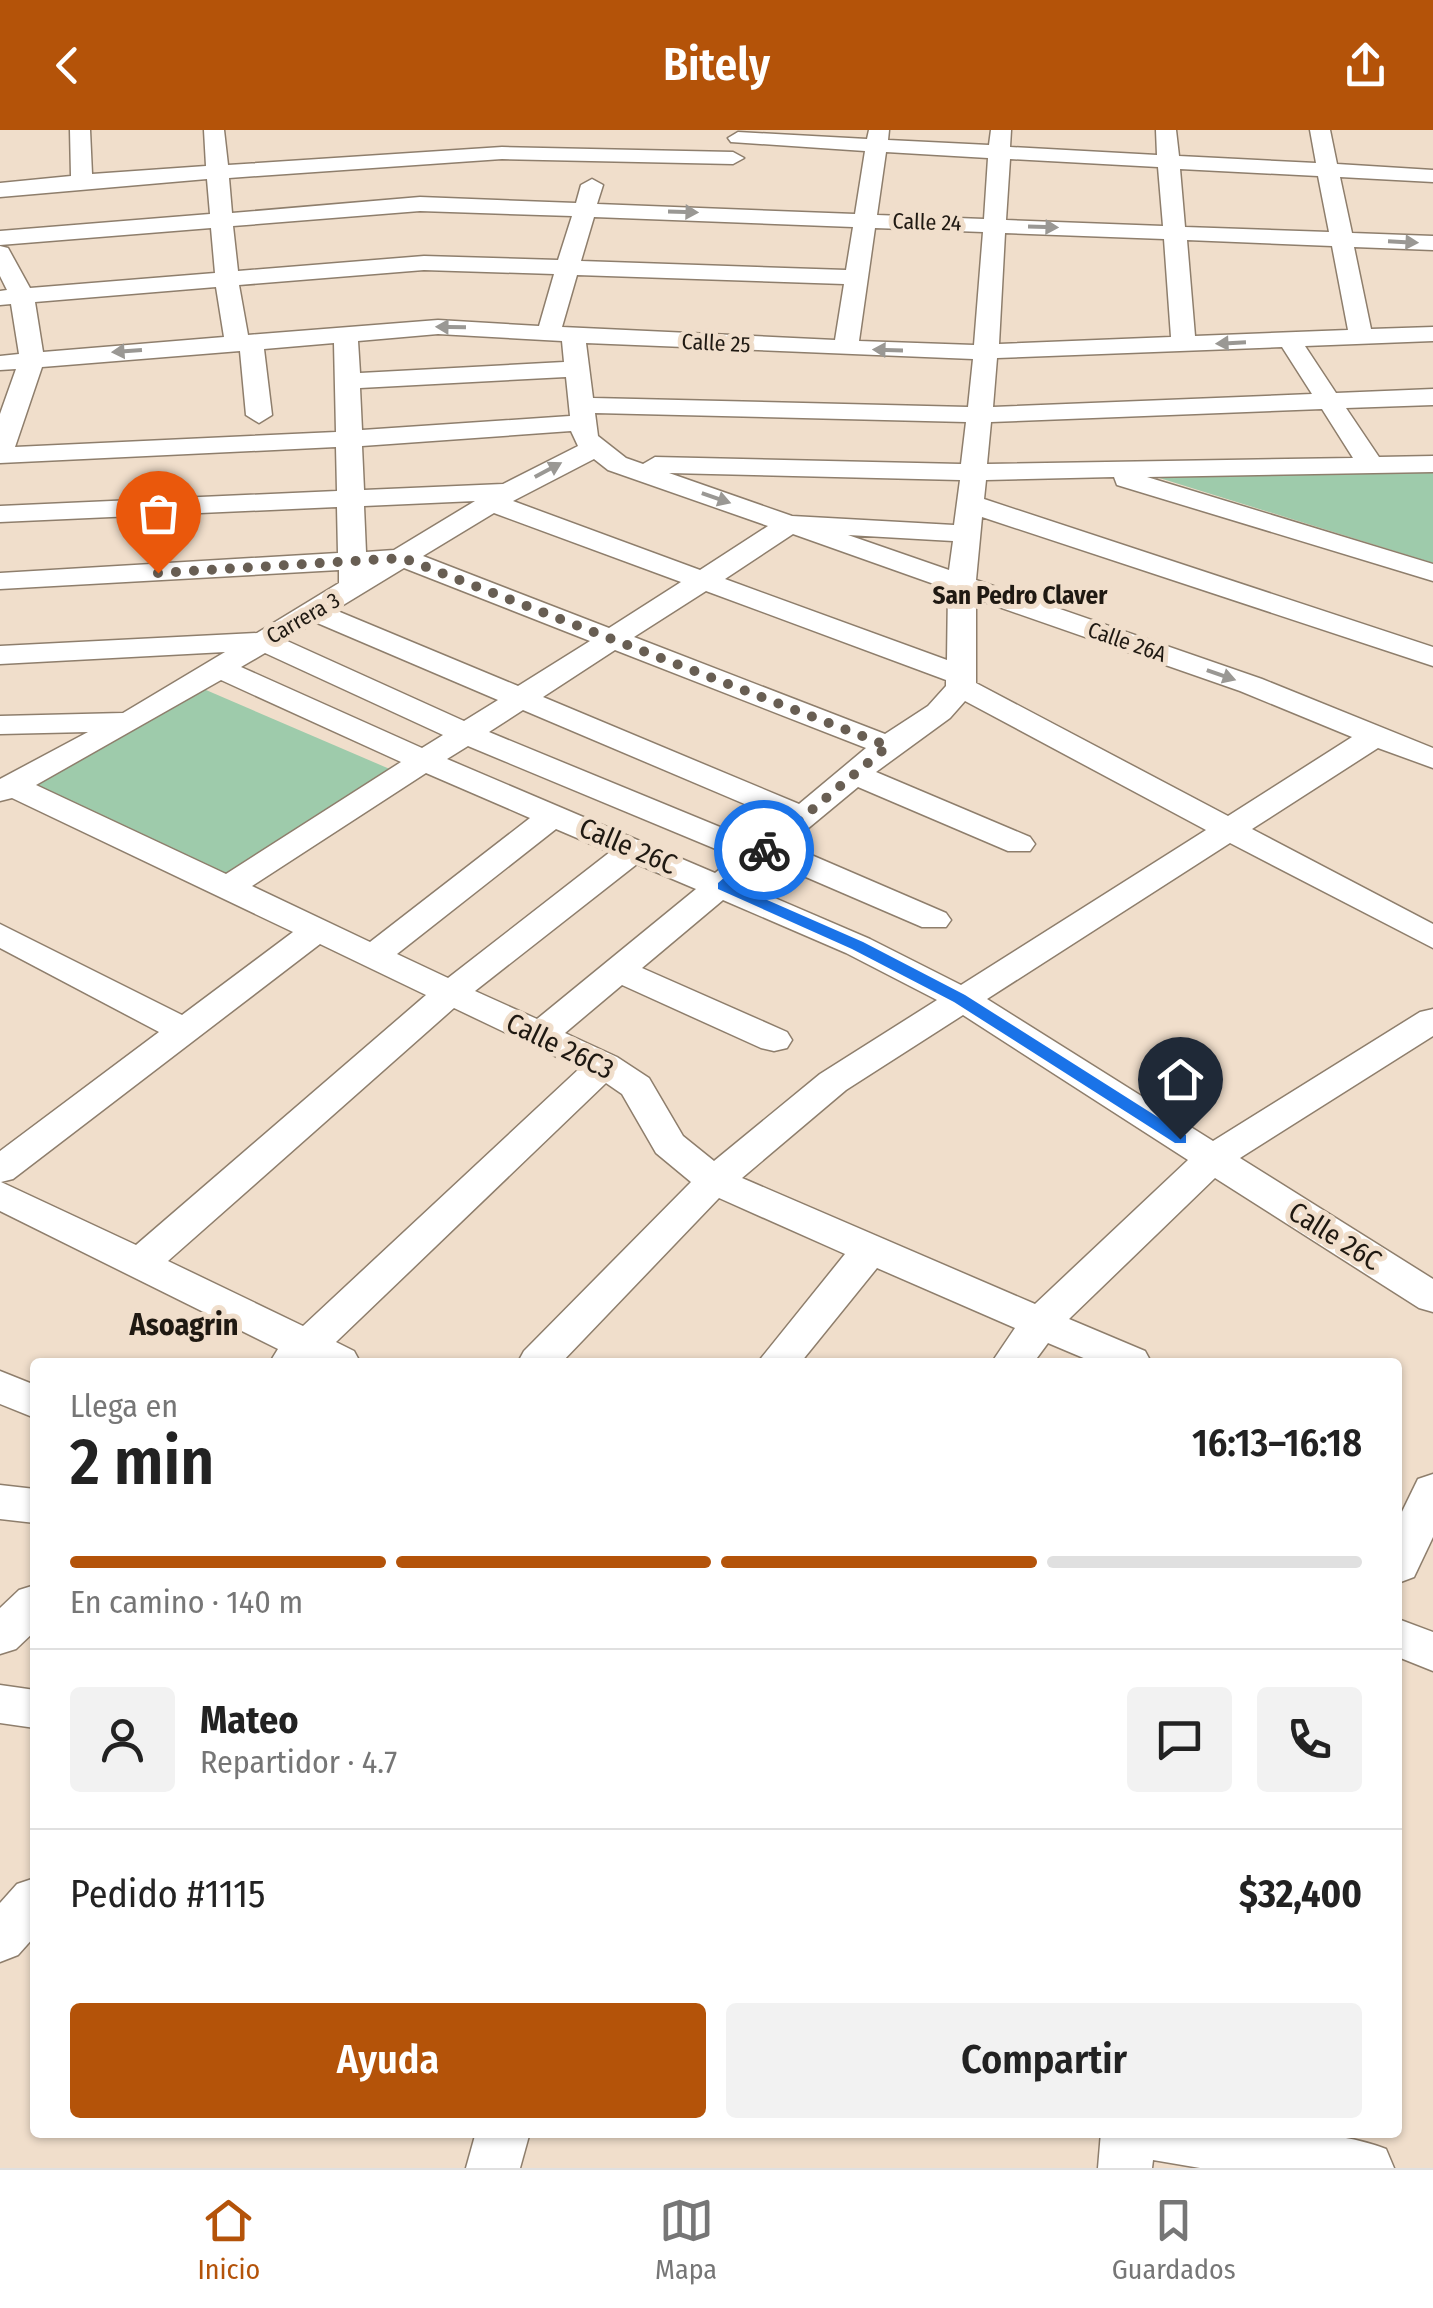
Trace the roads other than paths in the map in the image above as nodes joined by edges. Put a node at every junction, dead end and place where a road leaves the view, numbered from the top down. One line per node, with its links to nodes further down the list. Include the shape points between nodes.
1 (80, 130): 14 (street)
2 (214, 130): 12 (street)
3 (608, 130): 9 (street)
4 (1166, 130): 10 (street)
5 (1320, 130): 11 (street)
6 (878, 138): 7 (street); 16 (street); 20 (street)
7 (1000, 141): 10 (street); 21 (street)
8 (400, 151): 9 (street); 12 (street); 17 (street, via 406,188)
9 (601, 154): 16 (street); 18 (street)
10 (1169, 162): 11 (street); 22 (street)
11 (1327, 170): 13 (street); 24 (street)
12 (218, 172): 14 (street); 19 (street)
13 (1433, 176)
14 (82, 180): 15 (street)
15 (0, 190)
16 (726, 196): 18 (street, Calle 24, one-way to 16); 20 (street, Calle 24); 27 (street); 28 (street)
17 (420, 204): 18 (street, Calle 24); 19 (street, Calle 24)
18 (586, 208): 27 (street)
19 (222, 220): 23 (street, Calle 24); 30 (street)
20 (865, 220): 21 (street, Calle 24); 29 (street)
21 (994, 225): 22 (street, Calle 24, one-way to 22); 41 (street)
22 (1175, 232): 24 (street, Calle 24); 39 (street)
23 (0, 238)
24 (1340, 239): 25 (street, Calle 24, one-way to 25); 36 (street)
25 (1433, 243)
26 (0, 253): 31 (street)
27 (565, 266): 30 (street, via 424,263); 34 (street)
28 (778, 274): 29 (street); 32 (street)
29 (856, 276): 40 (street)
30 (227, 280): 31 (street); 38 (street)
31 (11, 297): 42 (street)
32 (776, 300)
33 (346, 332): 34 (street, Calle 25, one-way to 33, via 438,327); 38 (street, Calle 25); 45 (street)
34 (561, 333): 40 (street, Calle 25); 44 (street)
35 (1433, 334): 36 (street, Calle 25)
36 (1361, 337): 37 (street, Calle 25)
37 (1290, 340): 39 (street, Calle 25, one-way to 39); 47 (street)
38 (244, 342): 42 (street, Calle 25, one-way to 42); 48 (street)
39 (1184, 344): 41 (street, Calle 25)
40 (846, 348): 41 (street, Calle 25, one-way to 40)
41 (986, 351): 49 (street)
42 (32, 358): 43 (street, Calle 25); 52 (street)
43 (0, 363)
44 (576, 369): 45 (street); 50 (street)
45 (350, 381): 51 (street)
46 (1433, 398): 47 (street)
47 (1328, 401): 49 (street); 53 (street)
48 (259, 415)
49 (979, 415): 50 (street); 56 (street)
50 (593, 436): 51 (street); 56 (street); 57 (street, Carrera 3, one-way to 50); 61 (street, Calle 26A, one-way to 61)
51 (350, 439): 52 (street); 58 (street)
52 (0, 453)
53 (1370, 464): 54 (street); 55 (street)
54 (1433, 464)
55 (1095, 470): 56 (street); 64 (street)
56 (974, 472): 59 (street)
57 (502, 498): 58 (street); 63 (street, Carrera 3); 67 (street)
58 (352, 499): 60 (street); 65 (street)
59 (971, 504): 62 (street); 73 (street)
60 (0, 514)
61 (790, 524): 62 (street); 67 (street); 68 (street, Calle 26A)
62 (968, 534): 68 (street)
63 (403, 558): 65 (street, Carrera 3); 70 (street)
64 (1433, 573)
65 (354, 576): 66 (street); 69 (street, Carrera 3)
66 (0, 581)
67 (700, 582): 70 (street); 75 (street)
68 (962, 584): 75 (street); 80 (street, Calle 26A, one-way to 80)
69 (315, 612): 71 (street, Carrera 3); 76 (street)
70 (614, 639): 76 (street); 81 (street)
71 (263, 642): 72 (street); 74 (street, Carrera 3); 79 (street)
72 (0, 655)
73 (1433, 657)
74 (219, 668): 77 (street, Carrera 3); 83 (street, Calle 26C)
75 (961, 681): 81 (street, via 939,712); 88 (street)
76 (523, 699): 79 (street); 87 (street)
77 (130, 722): 78 (street); 85 (street, Carrera 3)
78 (0, 725)
79 (469, 734): 83 (street); 91 (street)
80 (1377, 734): 82 (street, Calle 26A); 88 (street)
81 (888, 746): 84 (street)
82 (1433, 758)
83 (428, 762): 86 (street, Calle 26C); 93 (street)
84 (855, 774): 87 (street); 89 (street)
85 (6, 789): 93 (street, Calle 26C3)
86 (554, 815): 90 (street, Calle 26C); 98 (street)
87 (803, 816): 91 (street)
88 (1227, 830): 96 (street); 101 (street)
89 (1018, 844)
90 (634, 849): 92 (street, Calle 26C); 100 (street)
91 (763, 851): 92 (street); 94 (street)
92 (724, 886): 99 (street); 101 (street, Calle 26C)
93 (226, 889): 95 (street, Calle 26C3)
94 (934, 920)
95 (316, 931): 98 (street, Calle 26C3); 103 (street)
96 (1433, 938)
97 (6, 950): 103 (street)
98 (372, 957): 100 (street, Calle 26C3)
99 (619, 971): 104 (street); 105 (street)
100 (450, 993): 104 (street, Calle 26C3); 112 (street)
101 (960, 998): 107 (street, Calle 26C); 109 (street, via 833,1082)
102 (1433, 1020): 107 (street)
103 (184, 1031): 108 (street)
104 (540, 1034): 106 (street, Calle 26C3)
105 (774, 1040)
106 (604, 1065): 109 (street, Calle 26C3, via 636,1086 670,1144); 115 (street)
107 (1212, 1159): 113 (street, Calle 26C); 114 (street)
108 (0, 1170)
109 (714, 1181): 111 (street, Calle 26C3); 116 (street)
110 (0, 1195): 112 (street)
111 (871, 1249): 114 (street, Calle 26C3); 117 (street)
112 (140, 1264): 115 (street)
113 (1433, 1298)
114 (1041, 1322): 118 (street); 119 (street, Calle 26C3)
115 (312, 1357)
116 (542, 1358)
117 (781, 1358)
118 (1015, 1358)
119 (1122, 1358)
120 (0, 1386): 121 (street)
121 (30, 1401)
122 (1420, 1490): 125 (street)
123 (0, 1502): 124 (street)
124 (30, 1505)
125 (1402, 1551)
126 (30, 1608): 127 (street)
127 (0, 1636)
128 (1402, 1639): 129 (street)
129 (1433, 1652)
130 (0, 1704): 131 (street)
131 (30, 1708)
132 (30, 1906): 133 (street)
133 (0, 1941): 134 (street)
134 (30, 1947)
135 (500, 2138): 138 (street)
136 (1131, 2138): 139 (street)
137 (1171, 2138): 140 (street)
138 (493, 2168)
139 (1125, 2168)
140 (1367, 2168)

